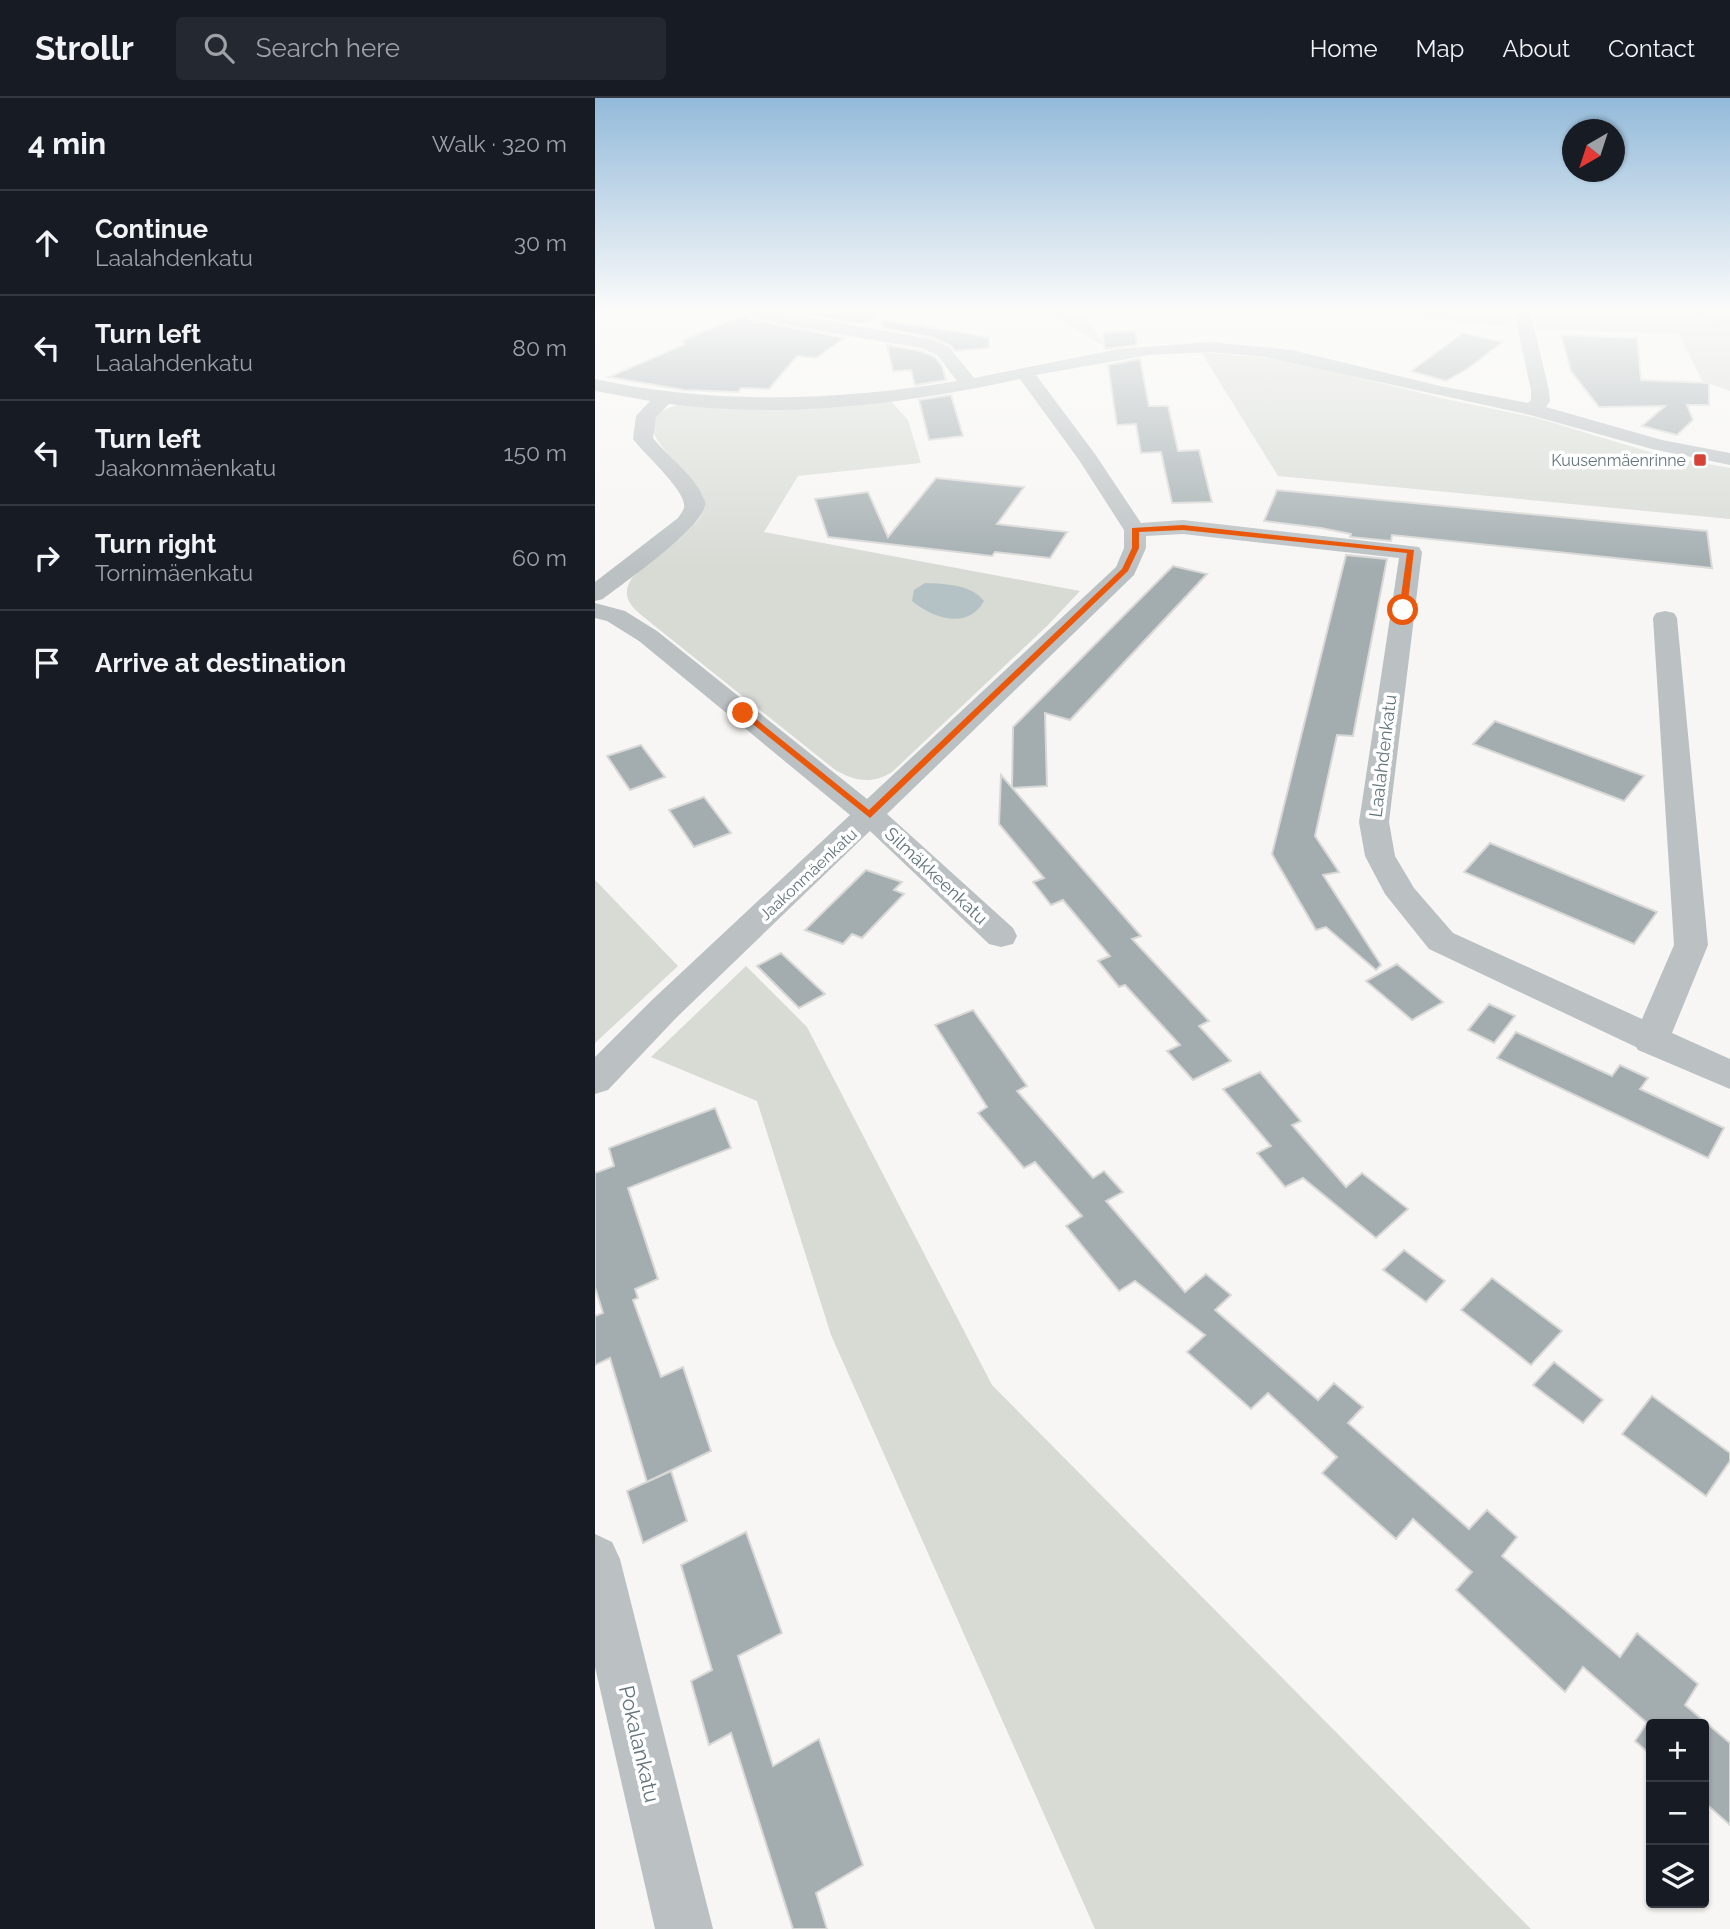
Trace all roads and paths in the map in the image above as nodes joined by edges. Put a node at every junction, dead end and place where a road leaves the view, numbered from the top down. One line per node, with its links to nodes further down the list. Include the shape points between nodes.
1 (655, 397): 6 (street)
2 (868, 397): 6 (street)
3 (1043, 397): 9 (street)
4 (1471, 397): 7 (street)
5 (1541, 397): 7 (street)
6 (663, 399): 10 (street, via 646,416 643,439 696,500 695,509 686,522)
7 (1533, 410): 8 (street, via 1651,445)
8 (1730, 460)
9 (1135, 530): 13 (street, Jaakonmäenkatu, via 1135,548 1126,570); 15 (street, Laalahdenkatu, via 1183,527 1411,552 1374,822 1380,856 1401,894 1441,941)
10 (595, 594)
11 (595, 610): 13 (street, Silmäkkeenkatu, via 648,636)
12 (1665, 618): 15 (street, via 1691,945)
13 (870, 816): 14 (street, Silmäkkeenkatu); 17 (street, Jaakonmäenkatu)
14 (1002, 936)
15 (1651, 1041): 16 (street, Laalahdenkatu)
16 (1730, 1075)
17 (595, 1080)
18 (595, 1559): 19 (street, Pokalankatu)
19 (684, 1929)

